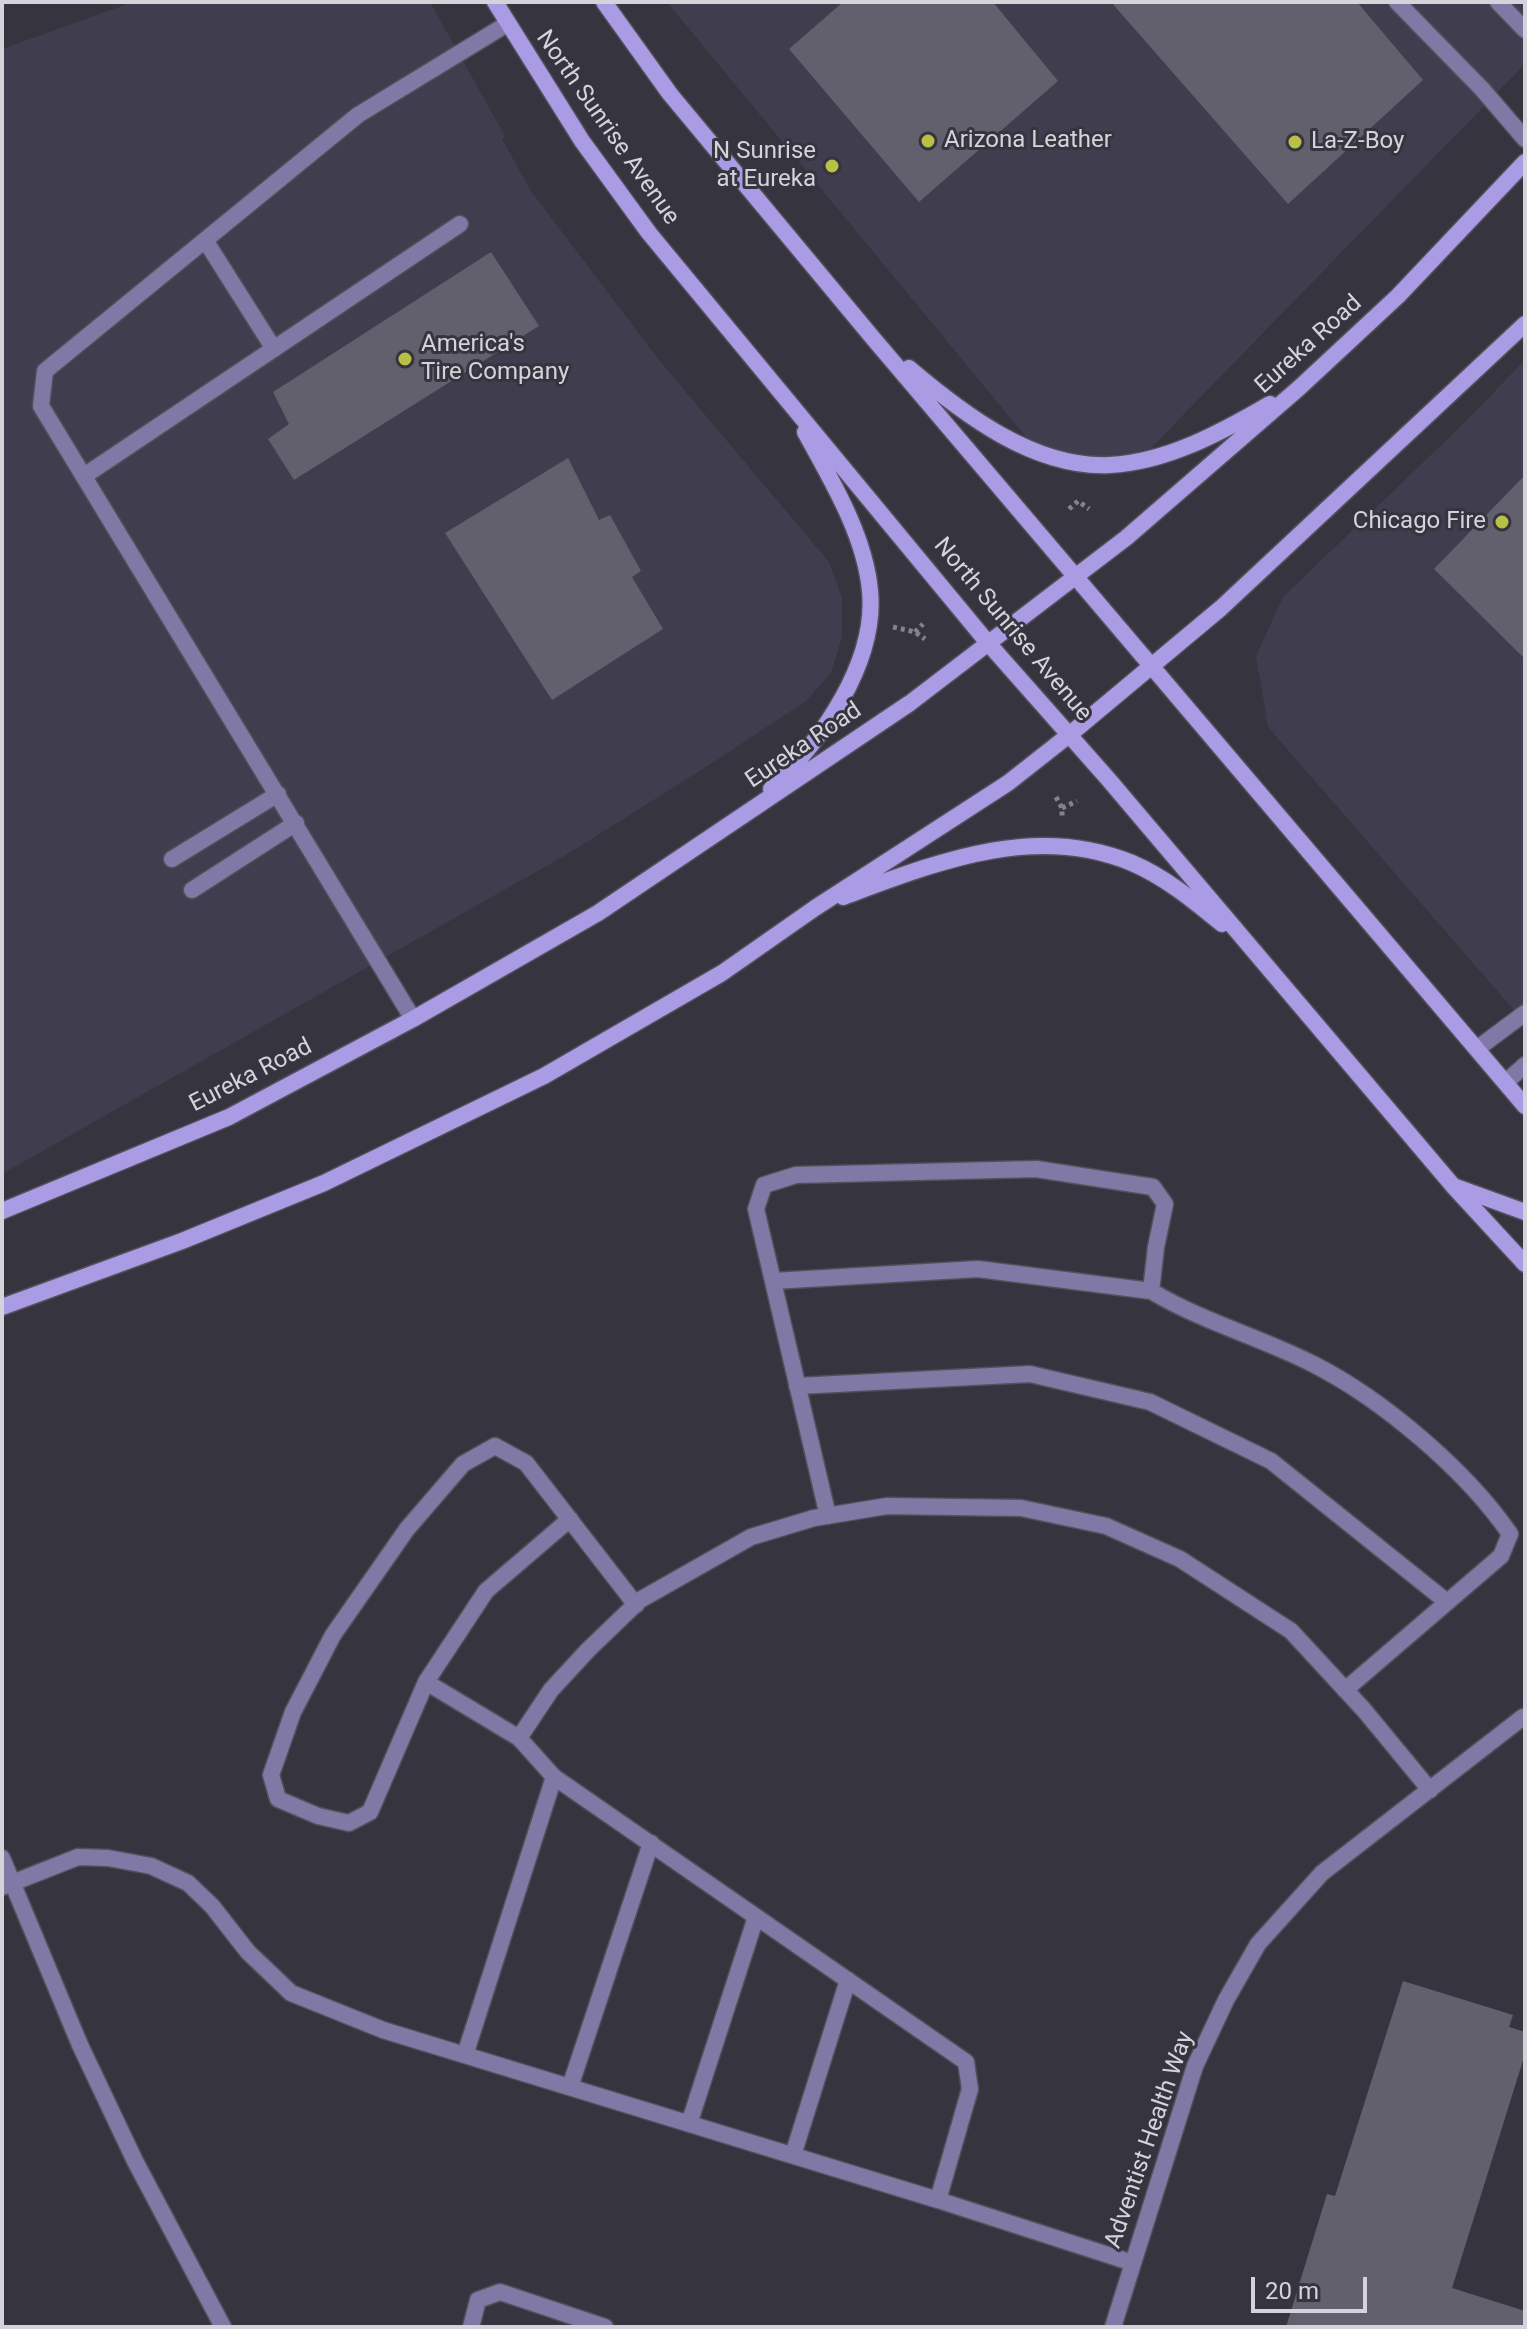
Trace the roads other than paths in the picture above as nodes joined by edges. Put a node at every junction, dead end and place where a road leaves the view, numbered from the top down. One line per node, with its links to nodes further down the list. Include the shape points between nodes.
1 (495, 2): 5 (main road, North Sunrise Avenue)
2 (604, 2): 12 (main road, via 670,94)
3 (1397, 2): 7 (lane)
4 (1498, 2): 6 (lane)
5 (507, 24): 10 (lane, via 358,115); 15 (main road, North Sunrise Avenue, via 649,233)
6 (1525, 30)
7 (1525, 139)
8 (1525, 162): 14 (main road, Eureka Road, via 1398,296)
9 (460, 224): 13 (lane)
10 (205, 240): 13 (lane); 16 (lane, via 45,371 41,406)
11 (1524, 326): 19 (main road)
12 (872, 337): 14 (main road, via 1001,434 1045,454 1096,465 1174,451); 17 (main road)
13 (274, 349): 16 (lane)
14 (1299, 388): 17 (main road, Eureka Road)
15 (785, 396): 18 (main road, North Sunrise Avenue); 22 (main road, via 855,532 870,587 870,622 849,683 820,734)
16 (84, 476): 21 (lane)
17 (1077, 577): 18 (main road, Eureka Road); 19 (main road)
18 (988, 643): 20 (main road, North Sunrise Avenue); 22 (main road, Eureka Road)
19 (1151, 667): 20 (main road); 30 (main road)
20 (1069, 735): 26 (main road, via 1008,783); 27 (main road, North Sunrise Avenue)
21 (278, 794): 23 (lane); 24 (lane)
22 (738, 820): 29 (main road, Eureka Road, via 598,913)
23 (296, 823): 25 (lane); 29 (lane)
24 (172, 859)
25 (192, 890)
26 (815, 908): 27 (main road, via 981,852 1059,846 1091,850 1147,871 1197,903); 40 (main road, via 722,973 544,1076 324,1183)
27 (1256, 953): 34 (main road, North Sunrise Avenue)
28 (1525, 1013): 30 (lane)
29 (413, 1019): 35 (main road, Eureka Road, via 229,1117)
30 (1478, 1048): 32 (main road)
31 (1525, 1065): 32 (lane)
32 (1506, 1082): 33 (main road)
33 (1525, 1106)
34 (1454, 1187): 36 (main road); 37 (main road, North Sunrise Avenue)
35 (2, 1211)
36 (1525, 1212)
37 (1525, 1264)
38 (773, 1281): 39 (lane, via 978,1269); 39 (lane, via 756,1209 764,1185 796,1175 1036,1169 1153,1187 1165,1204); 41 (lane)
39 (1151, 1291): 44 (lane, via 1185,1312 1313,1364 1393,1413 1490,1505 1510,1534 1501,1556)
40 (2, 1307)
41 (797, 1386): 42 (lane); 44 (lane, via 1030,1374 1150,1402 1271,1461)
42 (828, 1516): 45 (lane, via 751,1537); 47 (lane, via 887,1506 1021,1508 1106,1526 1180,1559 1291,1631)
43 (570, 1519): 45 (lane); 46 (lane, via 486,1591); 46 (lane, via 526,1463 495,1446 463,1464 407,1529 333,1635 293,1712 271,1775 278,1799 349,1823 370,1812)
44 (1447, 1602): 47 (lane)
45 (636, 1605): 49 (lane, via 551,1690)
46 (426, 1682): 49 (lane)
47 (1345, 1690): 51 (lane)
48 (1524, 1715): 51 (lane, Adventist Health Way)
49 (519, 1738): 50 (lane)
50 (554, 1777): 52 (lane); 57 (lane)
51 (1430, 1790): 62 (lane, Adventist Health Way, via 1322,1873 1258,1944 1195,2066)
52 (651, 1843): 55 (lane); 58 (lane)
53 (2, 1858): 54 (lane)
54 (6, 1885): 57 (lane, via 78,1857 151,1866 188,1883 291,1993); 63 (lane, via 135,2161)
55 (756, 1917): 56 (lane); 59 (lane)
56 (848, 1980): 60 (lane); 61 (lane, via 966,2062 970,2089)
57 (465, 2055): 58 (lane)
58 (570, 2087): 59 (lane)
59 (689, 2124): 60 (lane)
60 (793, 2155): 61 (lane)
61 (938, 2200): 62 (lane)
62 (1133, 2263): 66 (lane, Adventist Health Way)
63 (223, 2327)
64 (471, 2327): 65 (lane, via 478,2300 500,2292)
65 (605, 2327)
66 (1113, 2327)

